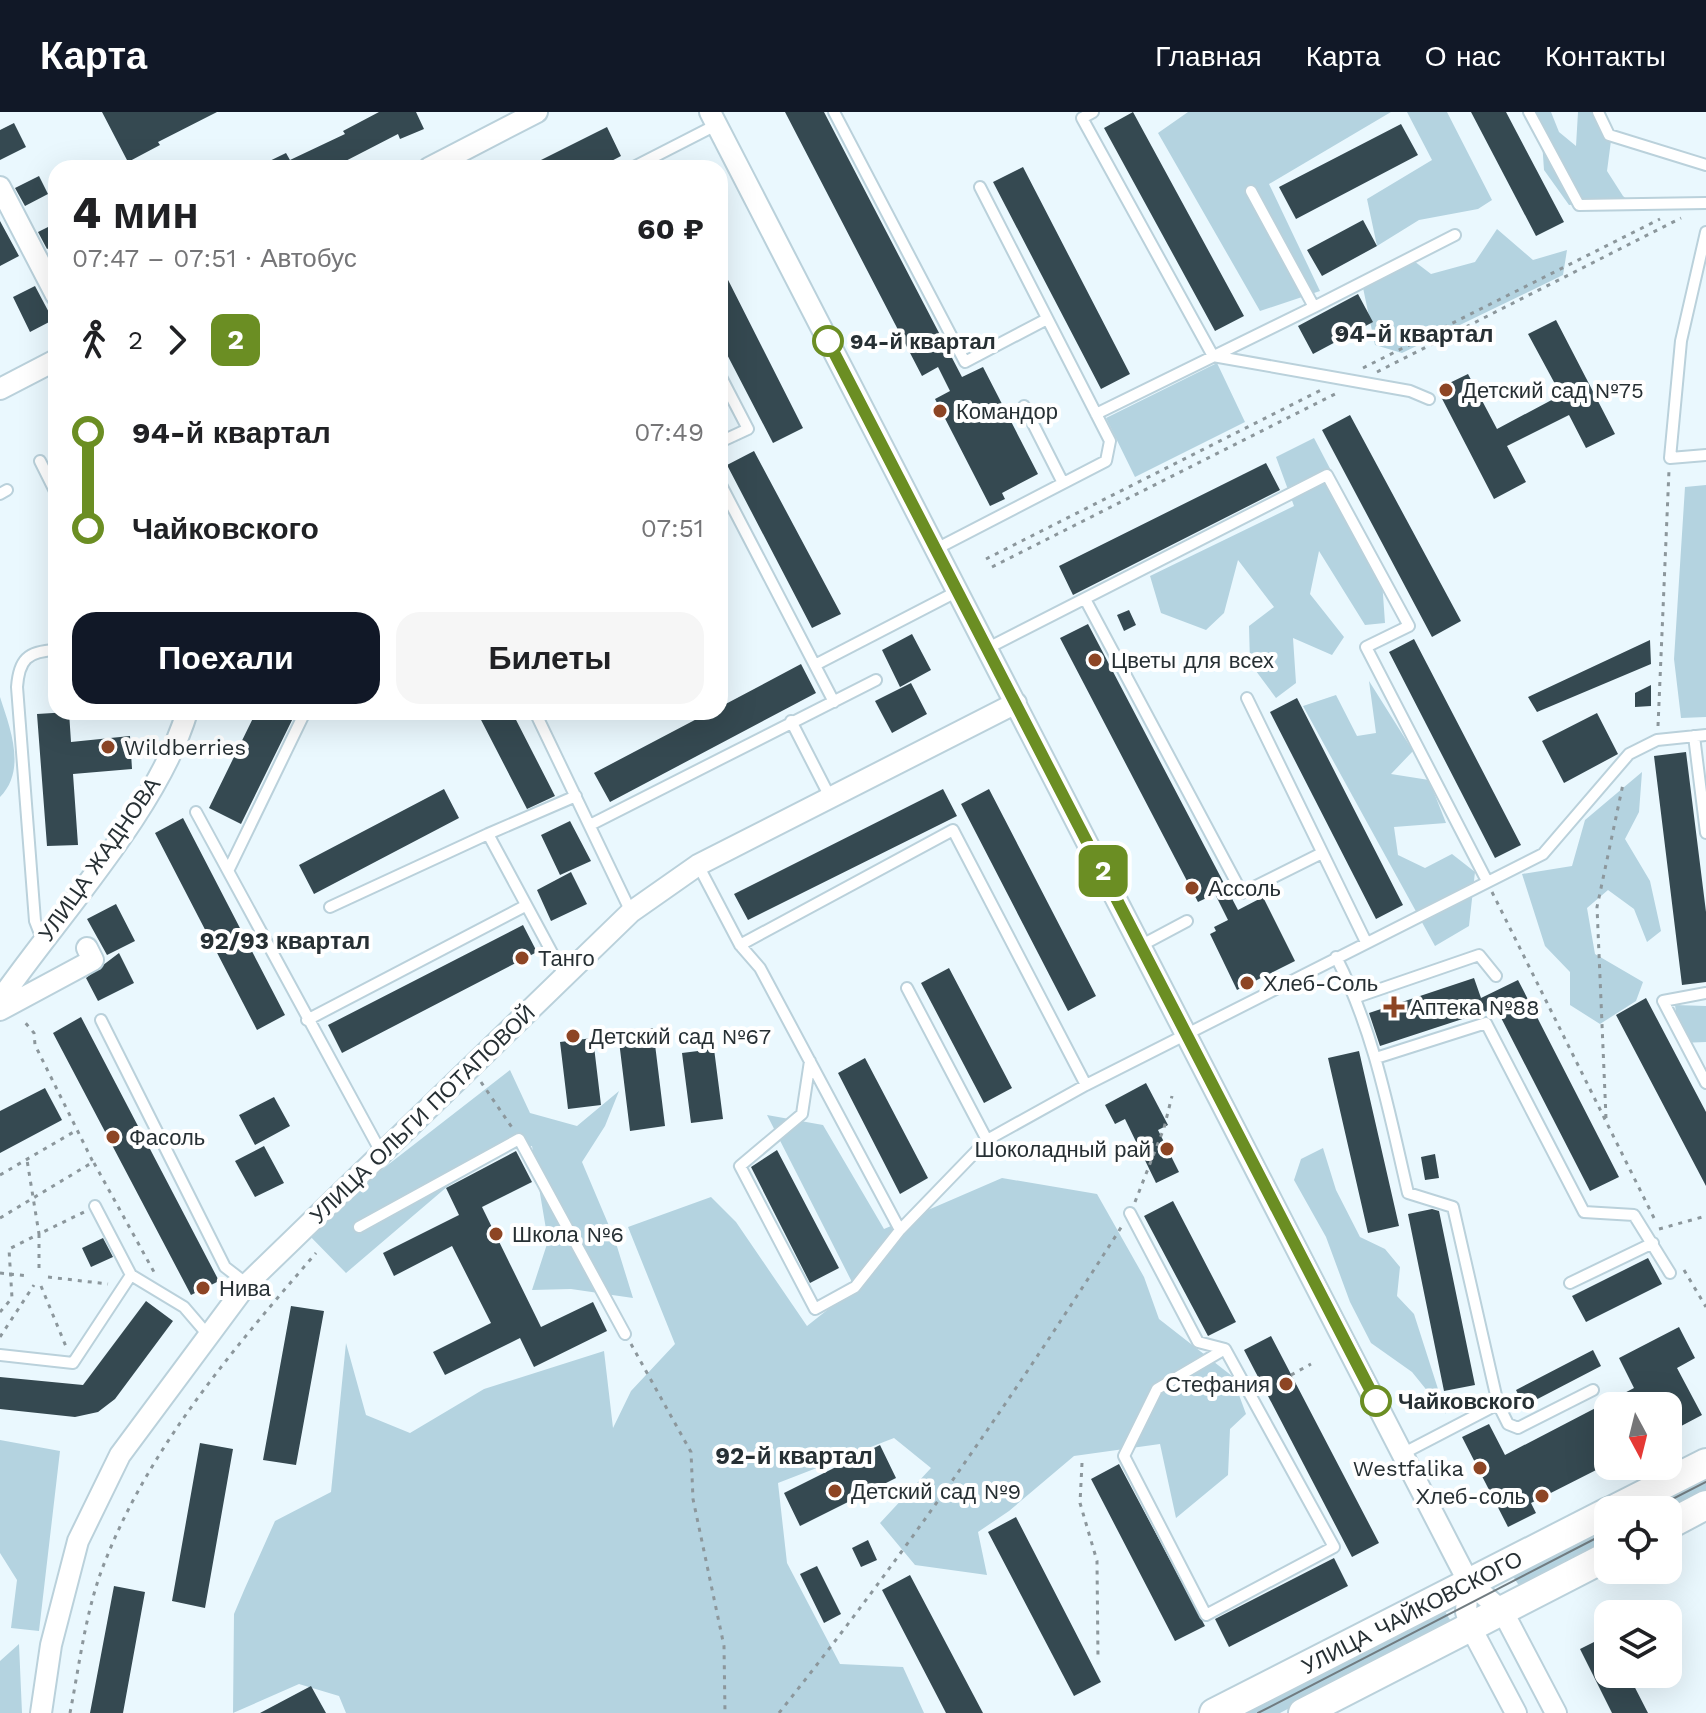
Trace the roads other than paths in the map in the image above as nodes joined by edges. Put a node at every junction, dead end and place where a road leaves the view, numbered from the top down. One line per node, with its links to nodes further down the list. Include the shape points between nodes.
1 (537, 112): 7 (street)
2 (834, 112): 18 (lane, via 965,362)
3 (1093, 112): 19 (lane, via 1082,118)
4 (1529, 112): 13 (lane, via 1579,205)
5 (1598, 112): 9 (lane, via 1609,135)
6 (713, 118): 8 (lane); 32 (street)
7 (444, 160)
8 (645, 160)
9 (1706, 165)
10 (0, 187): 16 (street)
11 (980, 187): 18 (lane)
12 (1251, 191): 17 (lane)
13 (1706, 203)
14 (1706, 232): 27 (lane, via 1681,341 1670,458)
15 (1455, 235): 17 (lane)
16 (48, 280)
17 (1314, 307): 19 (lane)
18 (1047, 319): 25 (lane)
19 (1213, 356): 23 (lane, via 1410,391); 25 (lane)
20 (48, 364): 21 (street)
21 (0, 389)
22 (728, 390): 26 (lane, via 748,429)
23 (1429, 399)
24 (1024, 406): 30 (lane)
25 (1096, 414): 30 (lane, via 1110,441 1106,461)
26 (728, 438)
27 (1706, 455)
28 (40, 461): 29 (lane)
29 (48, 477)
30 (1063, 483): 32 (lane)
31 (728, 498): 37 (lane)
32 (936, 549): 33 (street)
33 (958, 591): 35 (street); 37 (lane)
34 (1085, 599): 35 (lane); 54 (lane, via 1242,893); 57 (lane, via 1327,475 1409,626 1366,647)
35 (988, 648): 41 (street)
36 (48, 652): 62 (lane, via 27,657 18,667 17,687 35,921)
37 (815, 665): 40 (lane)
38 (876, 680): 40 (lane)
39 (1247, 698): 54 (lane)
40 (834, 702): 45 (lane)
41 (1016, 703): 49 (street, УЛИЦА ОЛЬГИ ПОТАПОВОЙ); 65 (street)
42 (183, 720): 62 (street, УЛИЦА ЖАДНОВА, via 152,788)
43 (301, 720): 56 (lane)
44 (539, 720): 48 (lane)
45 (791, 721): 49 (lane); 51 (lane)
46 (1706, 735): 47 (lane)
47 (1694, 736): 52 (lane); 57 (lane, via 1657,740 1629,754 1543,854)
48 (576, 796): 51 (lane); 53 (lane)
49 (831, 799): 55 (street, УЛИЦА ОЛЬГИ ПОТАПОВОЙ)
50 (196, 812): 56 (lane)
51 (590, 825): 60 (lane)
52 (1706, 833)
53 (488, 834): 58 (lane); 59 (lane)
54 (1322, 853): 63 (lane)
55 (698, 865): 60 (street, УЛИЦА ОЛЬГИ ПОТАПОВОЙ); 64 (lane)
56 (229, 869): 75 (lane)
57 (1487, 881): 63 (lane)
58 (525, 906): 68 (lane); 75 (lane)
59 (330, 907)
60 (631, 912): 68 (street, УЛИЦА ОЛЬГИ ПОТАПОВОЙ)
61 (1187, 921): 65 (lane)
62 (42, 939): 73 (street, УЛИЦА ЖАДНОВА)
63 (1366, 942): 67 (lane)
64 (740, 945): 78 (lane, via 760,968); 80 (lane, via 953,830)
65 (1142, 945): 76 (street)
66 (87, 948): 73 (street, via 93,960)
67 (1336, 957): 72 (lane); 76 (lane)
68 (564, 975): 82 (street, УЛИЦА ОЛЬГИ ПОТАПОВОЙ)
69 (1496, 976): 72 (lane, via 1479,955)
70 (907, 988): 81 (lane)
71 (1706, 993): 79 (lane, via 1663,1001)
72 (1357, 997): 77 (lane)
73 (3, 1005)
74 (101, 1020): 91 (lane, via 225,1267)
75 (307, 1020): 82 (lane)
76 (1186, 1034): 80 (lane); 98 (street)
77 (1376, 1058): 87 (lane, via 1486,1023 1584,1212 1634,1215); 97 (lane, via 1408,1193 1453,1207)
78 (810, 1061): 86 (lane); 86 (lane, via 802,1114 740,1166 815,1309 855,1287)
79 (1706, 1083)
80 (1086, 1085): 81 (lane)
81 (987, 1140): 86 (lane)
82 (382, 1154): 91 (street, УЛИЦА ОЛЬГИ ПОТАПОВОЙ)
83 (95, 1206): 89 (lane)
84 (1130, 1213): 94 (lane, via 1198,1342)
85 (359, 1227): 92 (lane, via 519,1139)
86 (900, 1230)
87 (1653, 1243): 88 (lane); 90 (lane)
88 (1670, 1273)
89 (131, 1275): 93 (lane, via 184,1307); 95 (lane, via 73,1363)
90 (1570, 1283)
91 (247, 1284): 93 (street, УЛИЦА ОЛЬГИ ПОТАПОВОЙ)
92 (625, 1334)
93 (208, 1335): 108 (street, УЛИЦА ОЛЬГИ ПОТАПОВОЙ, via 120,1455 78,1541 51,1645)
94 (1225, 1349): 94 (lane, via 1157,1389 1124,1456 1206,1615 1334,1547)
95 (0, 1355)
96 (1593, 1390): 97 (lane, via 1518,1428 1508,1424)
97 (1498, 1404): 98 (lane)
98 (1402, 1454): 105 (street)
99 (1706, 1463): 100 (main road, УЛИЦА ЧАЙКОВСКОГО)
100 (1640, 1496)
101 (1706, 1505): 102 (main road)
102 (1682, 1518)
103 (1594, 1519): 105 (main road, УЛИЦА ЧАЙКОВСКОГО)
104 (1594, 1563): 106 (main road, УЛИЦА ЧАЙКОВСКОГО)
105 (1468, 1581): 106 (street); 107 (street); 109 (main road, УЛИЦА ЧАЙКОВСКОГО)
106 (1503, 1612): 107 (main road, УЛИЦА ЧАЙКОВСКОГО); 112 (street)
107 (1471, 1628): 110 (main road, УЛИЦА ЧАЙКОВСКОГО); 111 (street)
108 (41, 1713)
109 (1214, 1713)
110 (1303, 1713)
111 (1516, 1713)
112 (1556, 1713)

